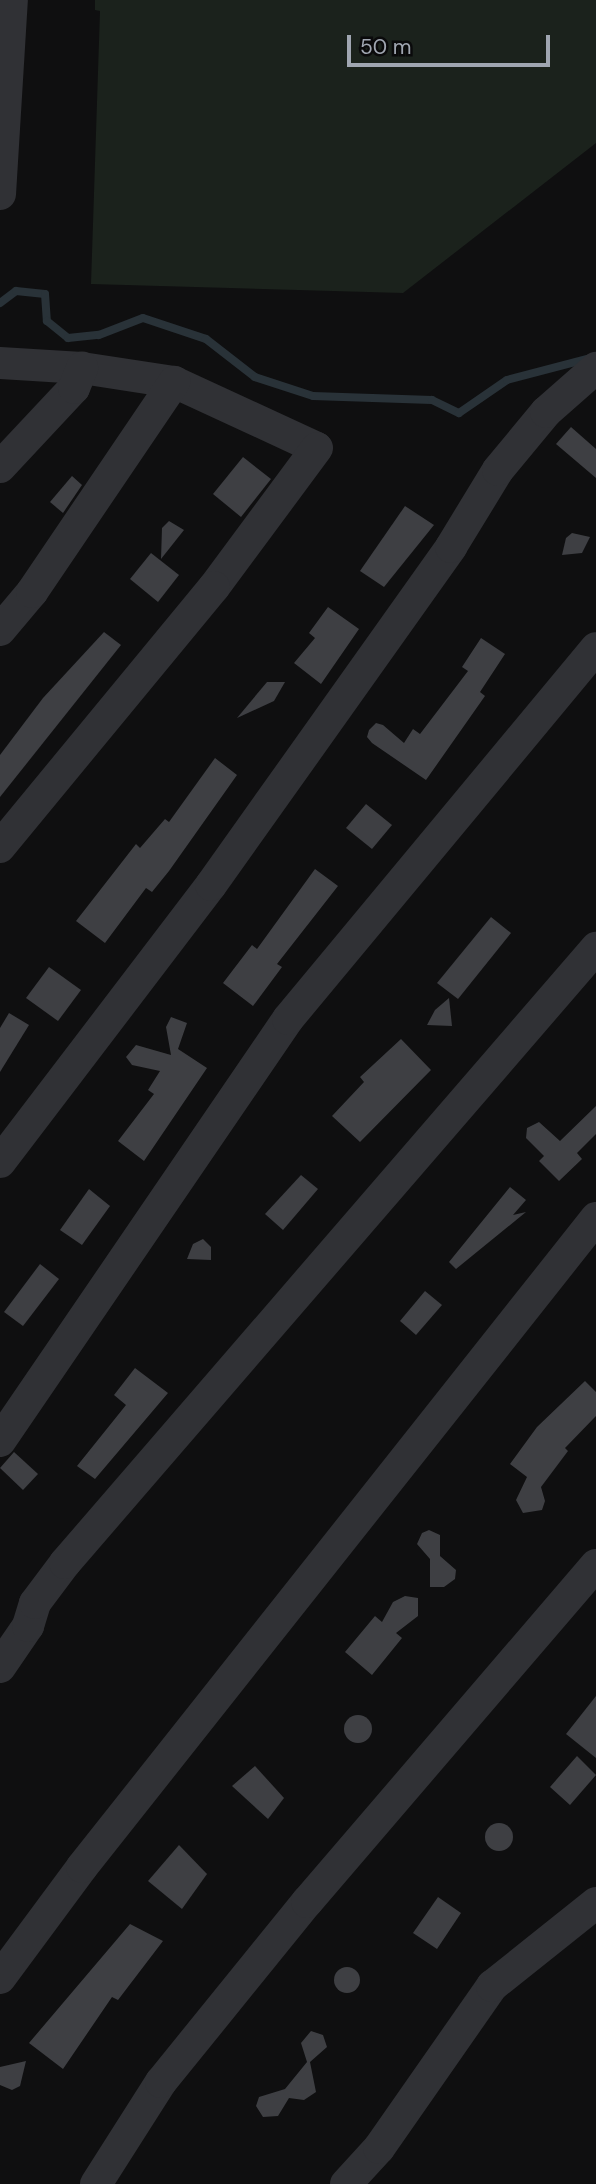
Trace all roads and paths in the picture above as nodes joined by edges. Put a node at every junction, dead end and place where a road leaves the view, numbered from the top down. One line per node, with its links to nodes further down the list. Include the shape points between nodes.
1 (12, 0): 2 (street)
2 (0, 194)
3 (0, 363): 4 (street)
4 (82, 368): 6 (street); 7 (street, via 74,388)
5 (596, 368): 12 (street, via 546,412 498,470 451,547 211,885)
6 (174, 382): 8 (street, via 32,592); 10 (street, via 317,448 214,587)
7 (0, 467)
8 (0, 630)
9 (596, 648): 14 (street, via 288,1019)
10 (0, 846)
11 (596, 948): 16 (street, via 65,1563 35,1604 28,1626)
12 (0, 1162)
13 (596, 1218): 18 (street, via 82,1867)
14 (0, 1441)
15 (596, 1565): 19 (street, via 307,1902 161,2082)
16 (0, 1667)
17 (596, 1903): 20 (street, via 492,1986 379,2148)
18 (0, 1978)
19 (96, 2184)
20 (346, 2184)

